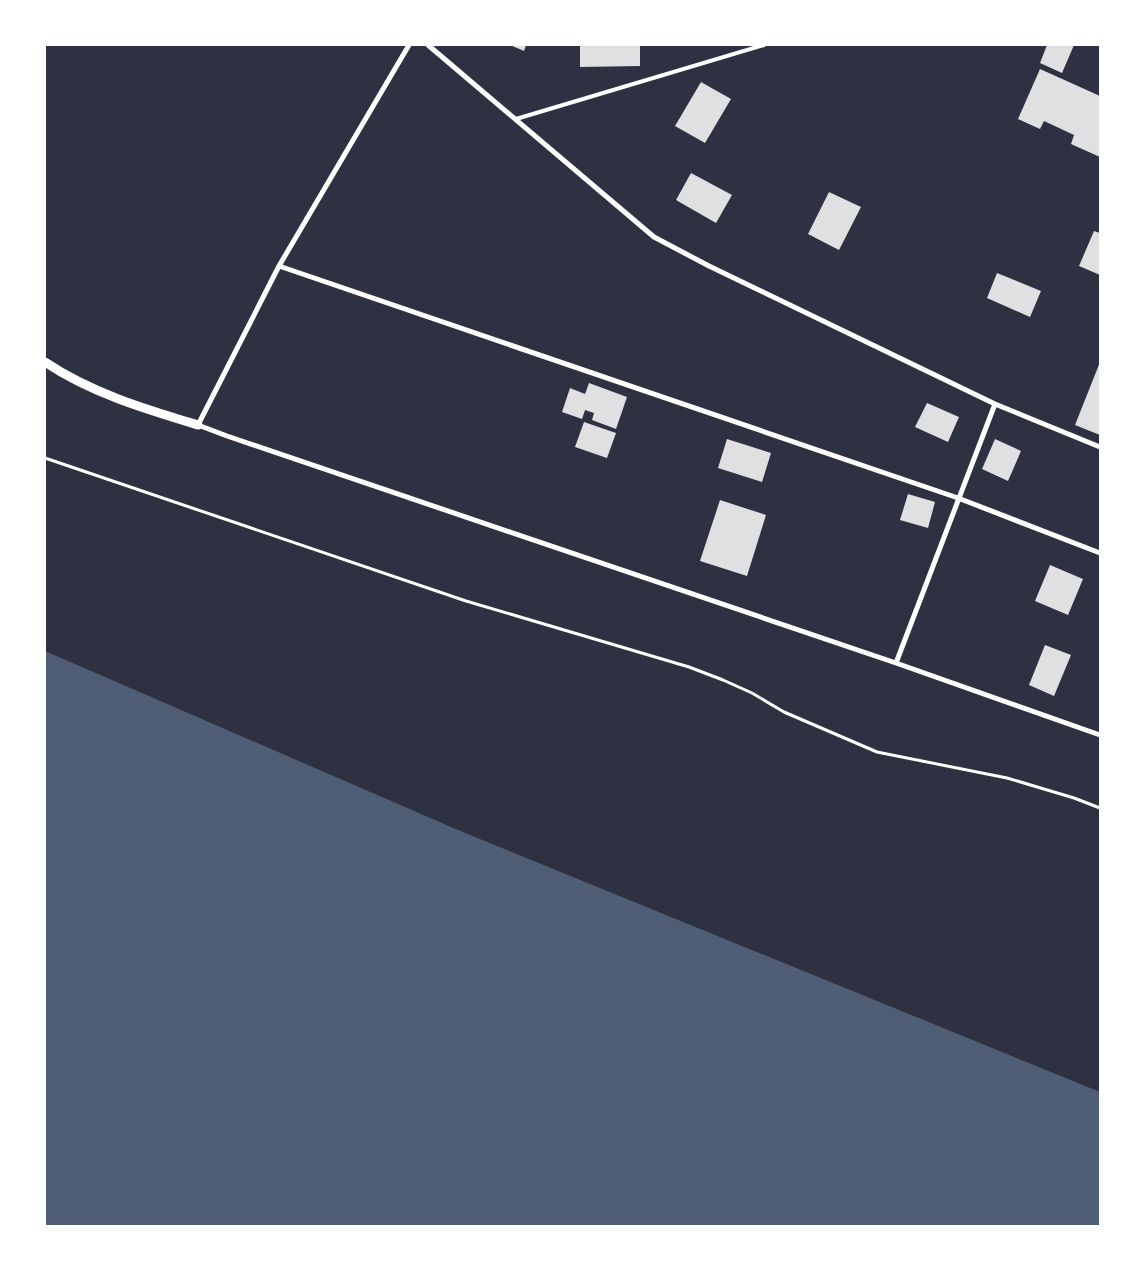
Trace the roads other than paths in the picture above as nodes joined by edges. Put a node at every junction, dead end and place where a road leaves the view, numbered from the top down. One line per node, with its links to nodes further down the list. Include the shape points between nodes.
1 (409, 45): 5 (street)
2 (428, 45): 4 (street)
3 (764, 45): 4 (lane)
4 (516, 119): 7 (street, via 654,237)
5 (279, 266): 8 (street); 10 (street)
6 (45, 362): 8 (street, via 64,374 134,405)
7 (995, 404): 9 (street); 10 (street)
8 (198, 425): 12 (street)
9 (1100, 447)
10 (958, 498): 11 (street); 12 (street)
11 (1100, 553)
12 (896, 663): 13 (street)
13 (1100, 735)

